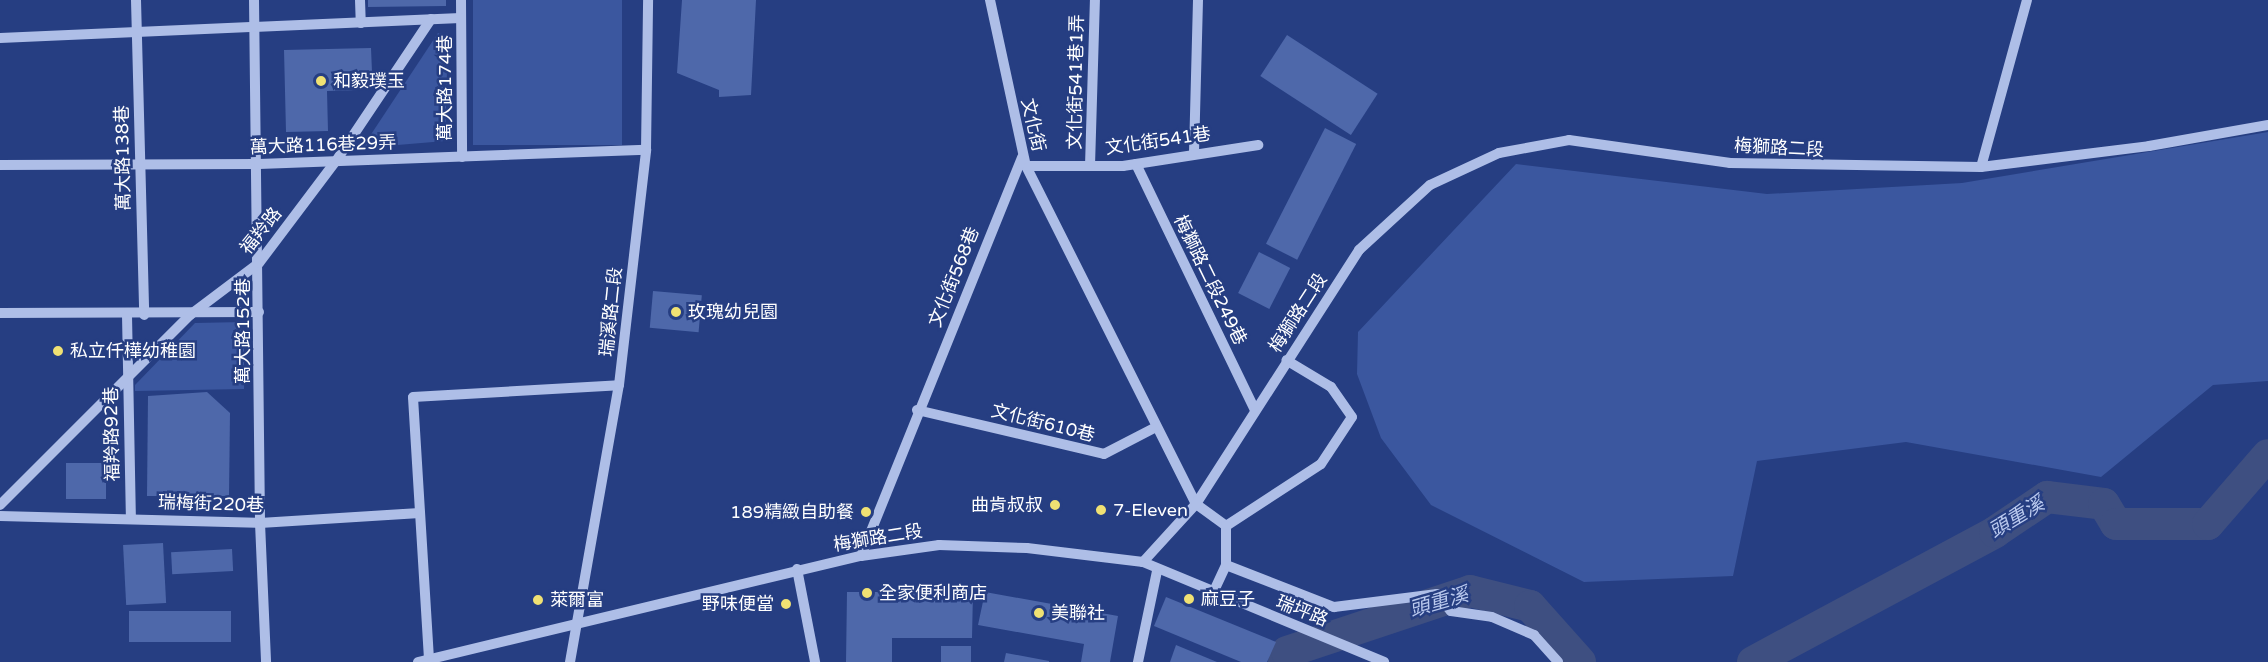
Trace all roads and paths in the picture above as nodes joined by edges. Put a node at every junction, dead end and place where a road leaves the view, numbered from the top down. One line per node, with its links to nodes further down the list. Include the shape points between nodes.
1 (136, 0): 14 (street, 萬大路138巷)
2 (254, 0): 13 (street, 萬大路152巷)
3 (360, 0): 12 (street)
4 (461, 0): 10 (street, 萬大路174巷)
5 (648, 0): 18 (street, 瑞溪路二段)
6 (990, 0): 22 (street, 文化街)
7 (1095, 0): 27 (street, 文化街541巷1弄)
8 (1198, 0): 19 (street)
9 (2027, 0): 28 (street)
10 (461, 18): 11 (street); 20 (street, 萬大路174巷)
11 (431, 19): 12 (street); 21 (street, 福羚路)
12 (361, 23): 13 (street)
13 (256, 28): 14 (street); 23 (street, 萬大路152巷)
14 (137, 32): 15 (street); 26 (street, 萬大路138巷)
15 (0, 38)
16 (2268, 125): 28 (street, 梅獅路二段, via 2149,146)
17 (1258, 145): 19 (street, 文化街541巷)
18 (646, 150): 20 (street, 萬大路116巷29弄); 37 (street, 瑞溪路二段)
19 (1194, 153): 24 (street, 文化街541巷)
20 (462, 157): 21 (street, 萬大路116巷29弄)
21 (336, 161): 23 (street, 萬大路116巷29弄); 29 (street, 福羚路)
22 (1024, 161): 27 (street, 文化街541巷); 38 (street, 文化街568巷); 40 (street, 文化街)
23 (259, 164): 26 (street, 萬大路116巷29弄); 29 (street, 萬大路152巷)
24 (1136, 164): 27 (street, 文化街541巷); 39 (street, 梅獅路二段249巷)
25 (0, 165): 26 (street, 萬大路116巷29弄)
26 (139, 166): 33 (street, 萬大路138巷)
27 (1090, 166)
28 (1981, 167): 35 (street, 梅獅路二段, via 1730,163 1569,140 1499,153 1430,185 1359,250)
29 (259, 262): 30 (street, 萬大路152巷); 34 (street, 福羚路)
30 (259, 312): 34 (street); 46 (street, 萬大路152巷)
31 (0, 313): 32 (street)
32 (127, 315): 33 (street); 36 (street, 福羚路92巷)
33 (144, 315): 34 (street)
34 (190, 315): 36 (street, 福羚路)
35 (1286, 360): 39 (street, 梅獅路二段); 47 (street, via 1331,387 1352,417 1321,464)
36 (128, 382): 42 (street, 福羚路); 45 (street, 福羚路92巷)
37 (620, 385): 43 (street, via 413,396); 54 (street, 瑞溪路二段)
38 (917, 410): 40 (street, 文化街610巷, via 1104,454); 48 (street, 文化街568巷)
39 (1255, 410): 41 (street, 梅獅路二段)
40 (1156, 427): 41 (street, 文化街)
41 (1196, 504): 47 (street); 49 (street, 梅獅路二段)
42 (0, 505)
43 (420, 513): 46 (street, 瑞梅街220巷); 55 (street)
44 (0, 516): 45 (street, 瑞梅街220巷)
45 (131, 517): 46 (street, 瑞梅街220巷)
46 (260, 523): 56 (street, 萬大路152巷)
47 (1226, 526): 50 (street)
48 (861, 556): 49 (street, 梅獅路二段, via 939,545 1027,548); 51 (street, 梅獅路二段)
49 (1143, 562): 52 (street, 瑞坪路)
50 (1226, 566): 53 (street); 61 (street, via 1334,607 1437,594 1451,611 1492,617 1534,635)
51 (797, 569): 54 (street, 梅獅路二段); 58 (street)
52 (1157, 571): 53 (street, 瑞坪路); 59 (street)
53 (1214, 593): 60 (street, 瑞坪路)
54 (573, 624): 55 (street, 梅獅路二段); 57 (street, 瑞溪路二段)
55 (424, 661)
56 (266, 662)
57 (570, 662)
58 (815, 662)
59 (1138, 662)
60 (1384, 662)
61 (1558, 662)

